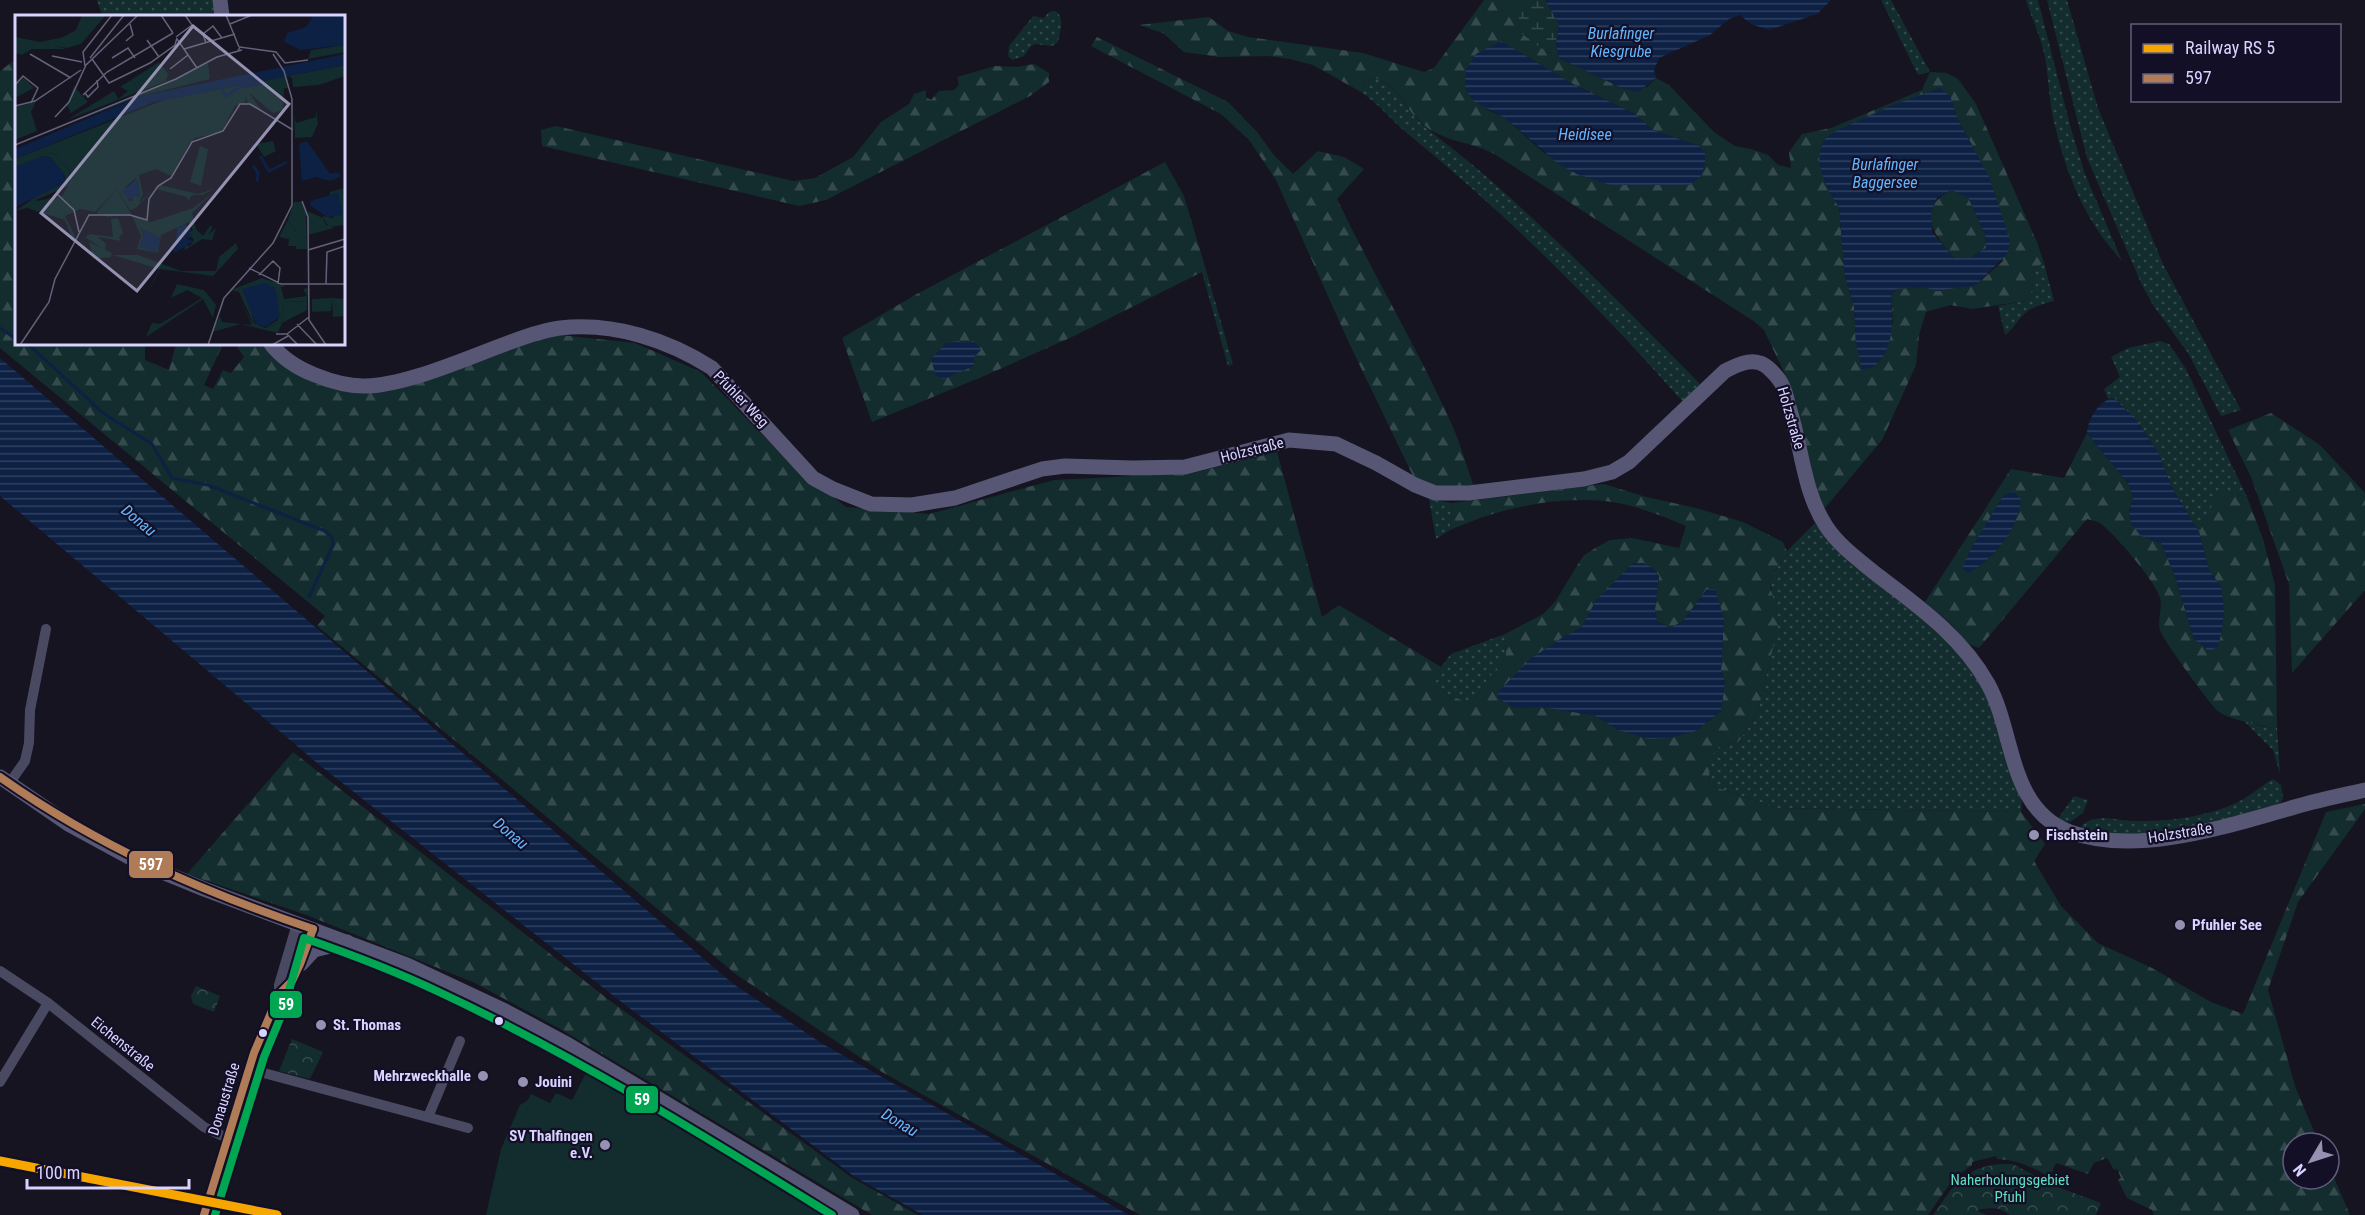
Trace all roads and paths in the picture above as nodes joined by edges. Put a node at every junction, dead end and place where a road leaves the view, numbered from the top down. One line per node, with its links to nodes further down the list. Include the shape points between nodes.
1 (220, 0): 2 (street)
2 (222, 15)
3 (272, 345): 4 (street, Pfuhler Weg, via 302,370 326,380 365,386 425,373 560,328 614,329 660,341 712,368 813,478 855,499 871,504 912,505)
4 (995, 486): 7 (street, Holzstraße, via 1042,469 1065,466 1185,467 1289,440 1336,444 1435,493 1469,493 1584,479 1612,472 1629,462 1725,371 1741,363 1758,362 1781,381 1810,491 1828,529 1841,546 1941,625 1967,653 1988,684 2004,722 2018,774 2028,797 2044,818 2088,837 2157,840)
5 (46, 629): 6 (street, via 30,710 25,761)
6 (5, 781): 8 (street, via 70,825 138,862)
7 (2365, 790)
8 (297, 924): 9 (street); 13 (street, Donaustraße)
9 (313, 929): 10 (street); 11 (street, Donaustraße)
10 (347, 942): 11 (street, via 314,950); 22 (street, via 448,983 565,1043)
11 (301, 964): 13 (street, Donaustraße)
12 (0, 971): 14 (street, Eichenstraße)
13 (279, 994): 16 (street, Donaustraße)
14 (48, 1003): 17 (street); 20 (street, Eichenstraße, via 204,1127)
15 (460, 1041): 18 (street)
16 (249, 1069): 18 (street); 20 (street, Donaustraße)
17 (0, 1082)
18 (428, 1117): 19 (street)
19 (468, 1128)
20 (227, 1138): 21 (street, Donaustraße)
21 (204, 1215)
22 (852, 1215)

